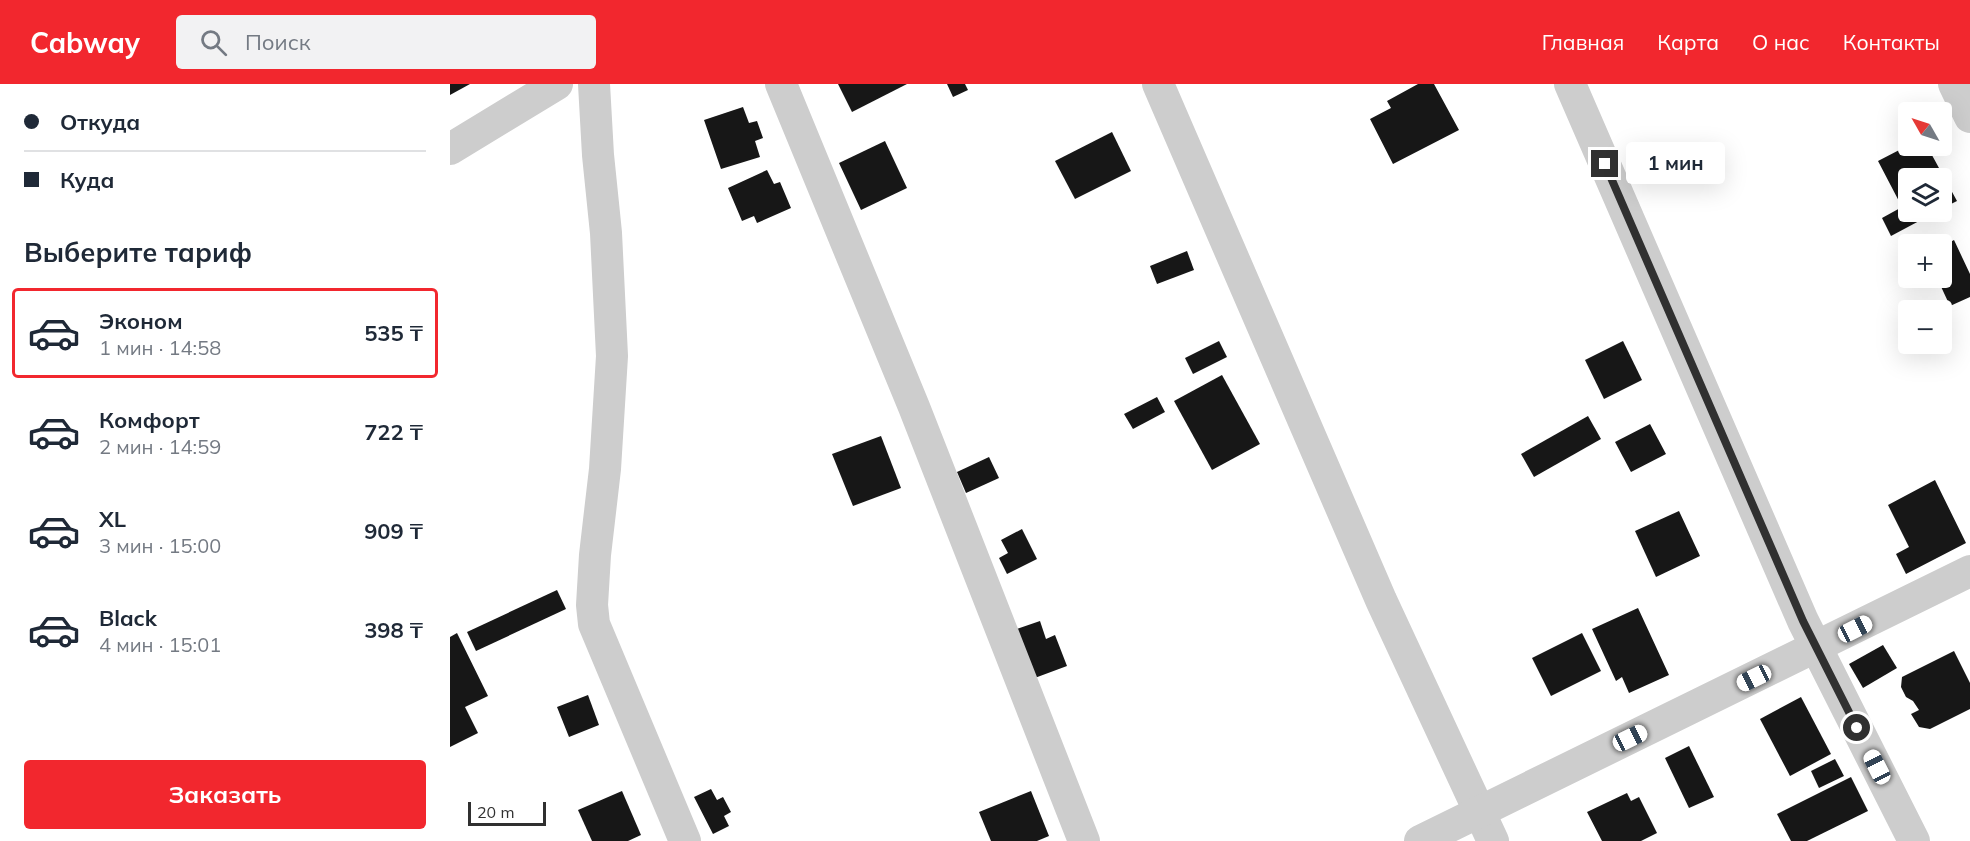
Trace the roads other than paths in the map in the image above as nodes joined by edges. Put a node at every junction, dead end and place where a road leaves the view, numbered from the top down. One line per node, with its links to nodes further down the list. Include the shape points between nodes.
1 (556, 84): 8 (street)
2 (594, 84): 12 (street, via 612,356 595,555 594,624)
3 (781, 84): 13 (street, via 914,407)
4 (1158, 84): 11 (street, via 1381,600)
5 (1570, 84): 10 (street)
6 (1954, 84): 7 (street)
7 (1970, 117)
8 (450, 149)
9 (1970, 571): 10 (street)
10 (1816, 648): 11 (street); 16 (street)
11 (1478, 812): 14 (street); 15 (street)
12 (685, 841)
13 (1084, 841)
14 (1420, 841)
15 (1493, 841)
16 (1914, 841)

